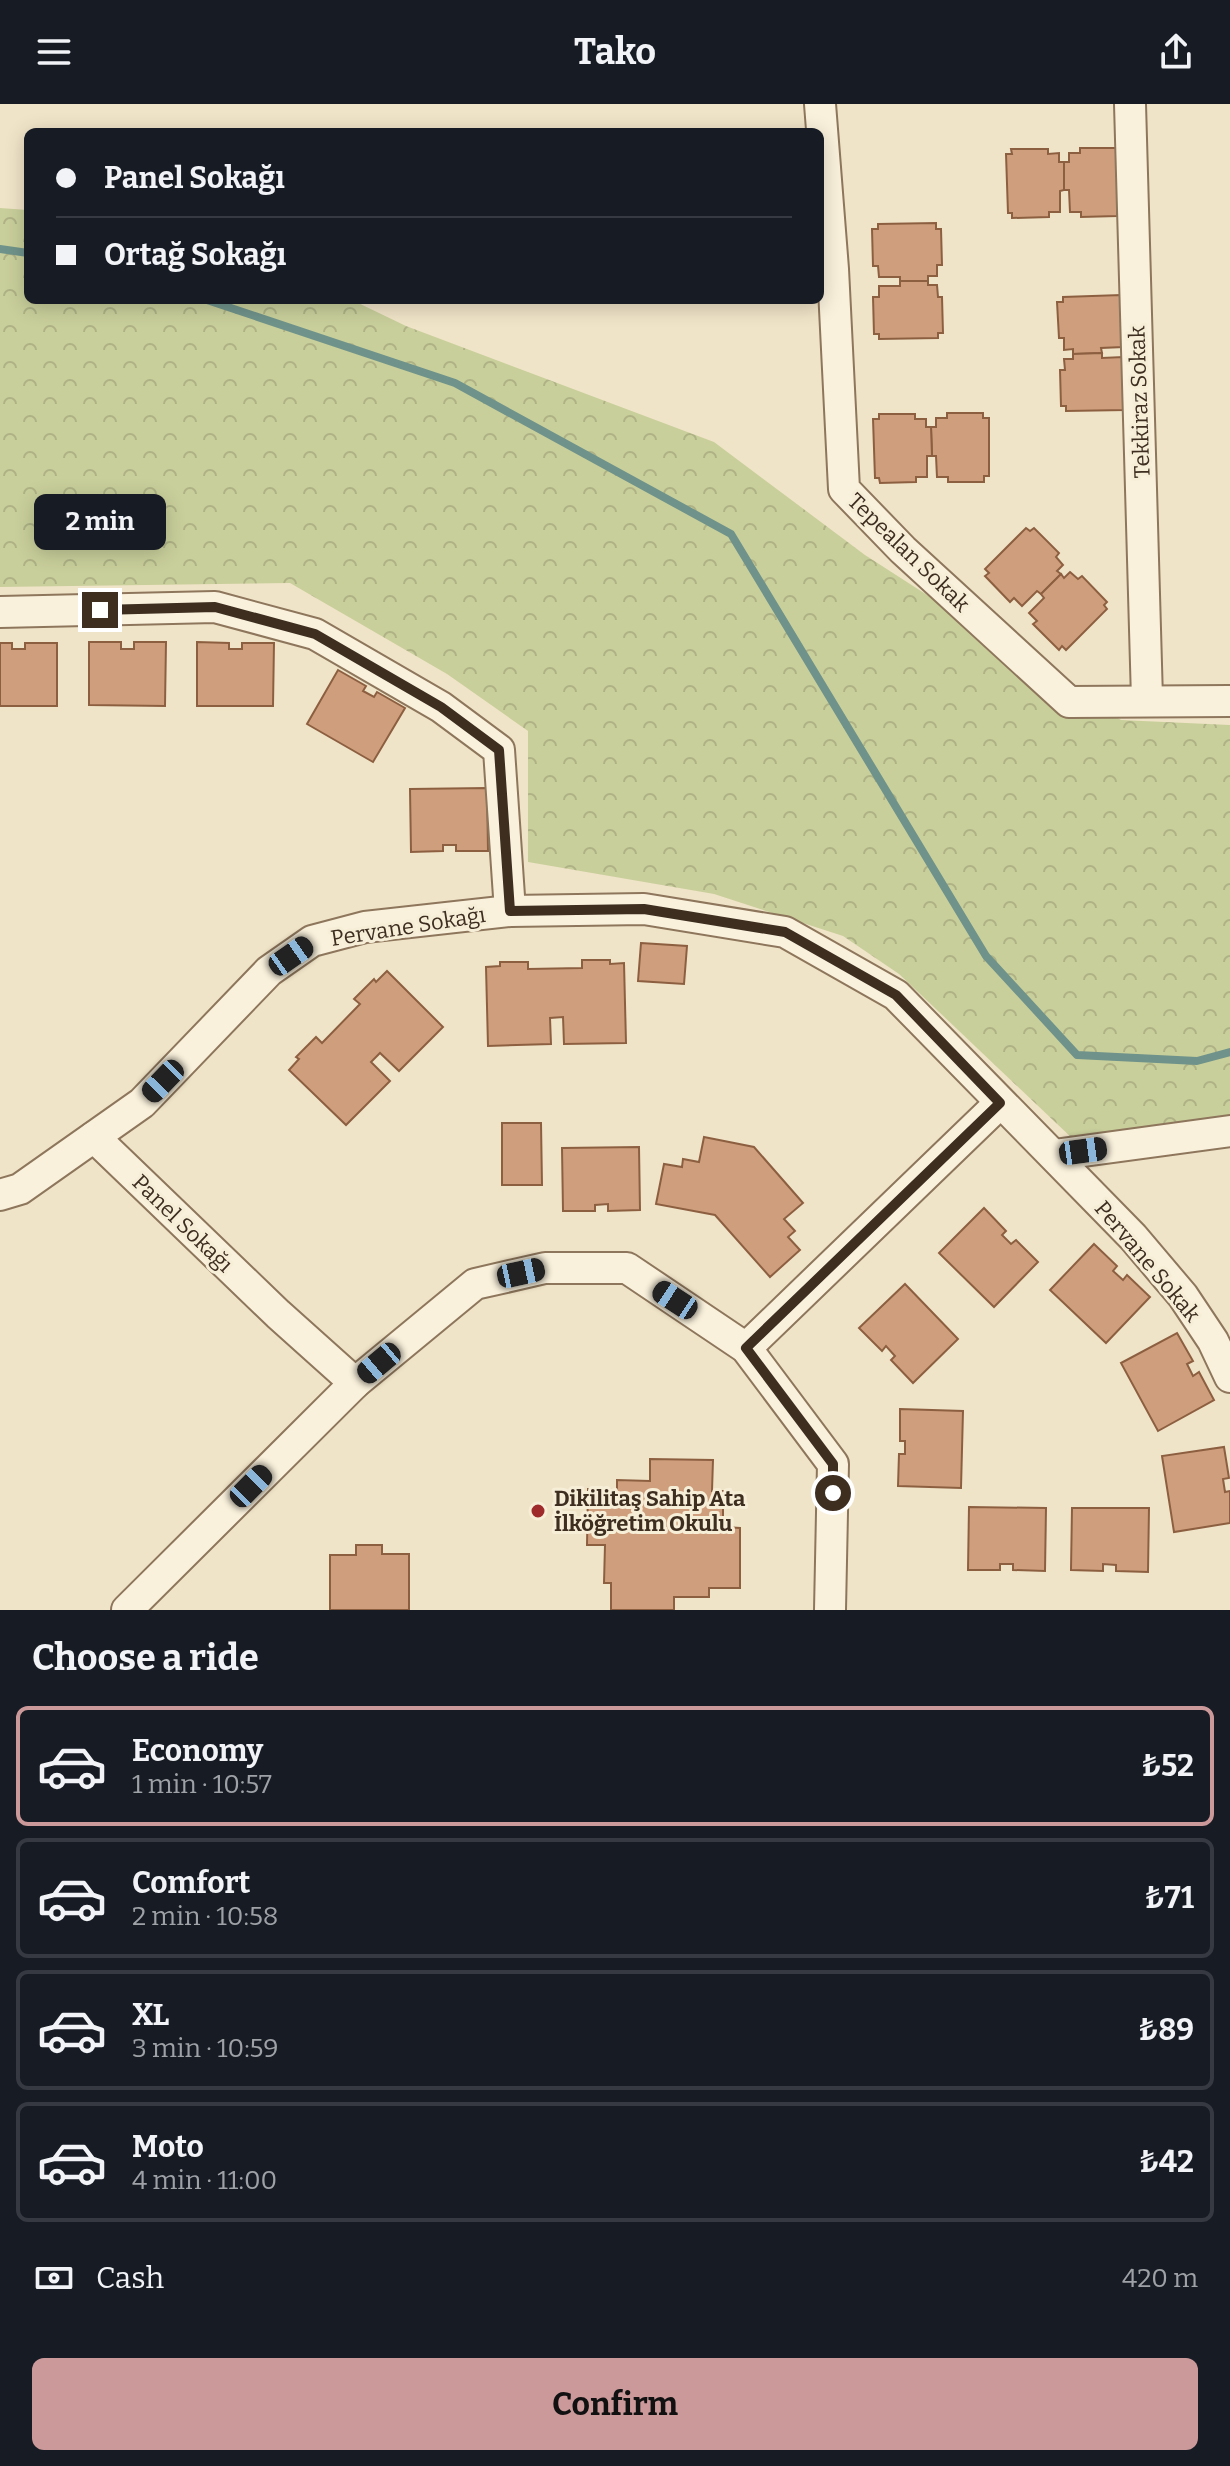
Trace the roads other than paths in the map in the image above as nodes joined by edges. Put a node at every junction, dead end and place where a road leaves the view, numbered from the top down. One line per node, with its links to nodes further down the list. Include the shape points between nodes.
1 (820, 104): 3 (street, Tepealan Sokak)
2 (1130, 104): 6 (street, Tekkiraz Sokak)
3 (822, 128)
4 (824, 155): 6 (street, Tepealan Sokak, via 844,489 1069,702)
5 (0, 612): 8 (street, via 215,607 315,634 416,692 499,750)
6 (1147, 699): 7 (street, Tepealan Sokak)
7 (1230, 701)
8 (510, 911): 9 (street, Pervane Sokağı, via 644,909 785,932 896,995); 11 (street, Pervane Sokağı, via 365,927 312,941 269,971 142,1103)
9 (1000, 1103): 12 (street, Pervane Sokak); 14 (street)
10 (1230, 1131): 12 (street)
11 (94, 1137): 13 (street, via 20,1189); 16 (street, Panel Sokağı)
12 (1054, 1155): 15 (street, Pervane Sokak, via 1183,1296)
13 (0, 1195)
14 (746, 1348): 16 (street, via 627,1268 545,1268 475,1284); 18 (street, via 833,1464)
15 (1230, 1377)
16 (355, 1383): 17 (street)
17 (127, 1610)
18 (830, 1610)

